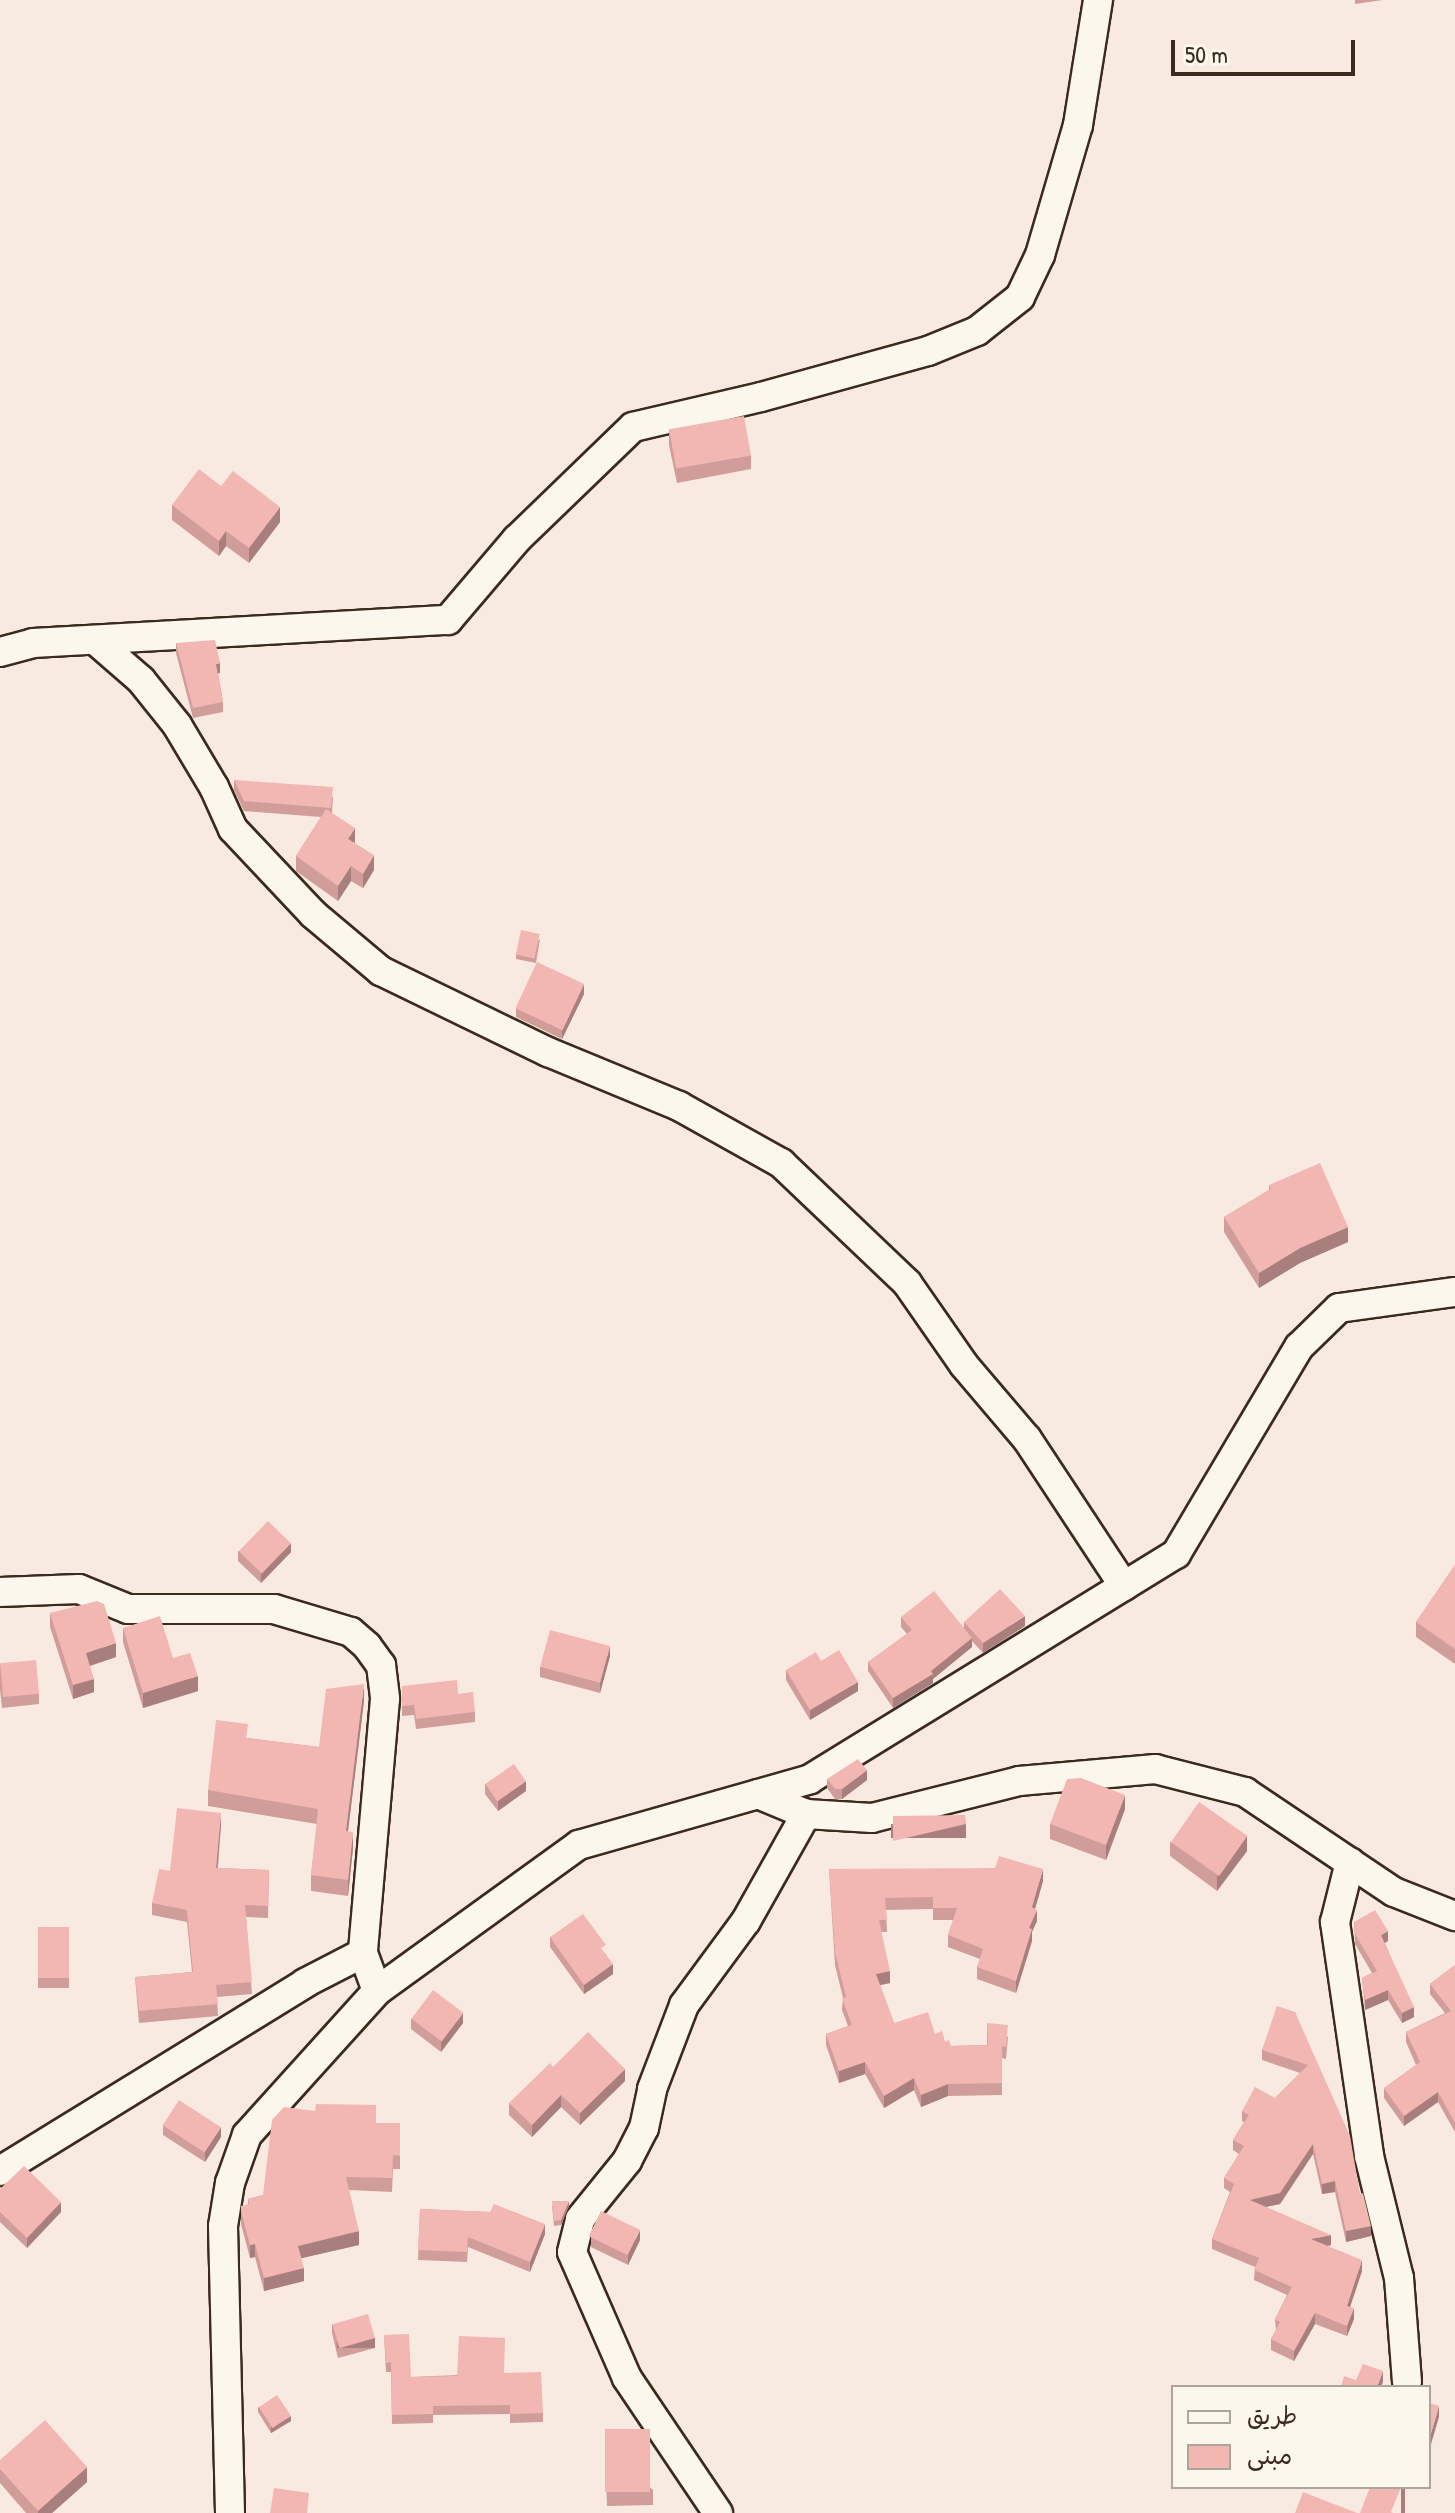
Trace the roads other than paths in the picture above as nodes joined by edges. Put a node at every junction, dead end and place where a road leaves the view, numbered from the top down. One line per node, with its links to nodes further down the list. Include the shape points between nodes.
1 (1098, 0): 2 (street, via 1078,125 1040,255 1020,297 977,331 898,359 633,427 517,539 448,620)
2 (95, 640): 3 (street, via 33,643); 5 (street, via 141,680 177,725 233,829 313,914 381,971 548,1052 679,1106 781,1163 907,1283 964,1365 1027,1439)
3 (0, 652)
4 (1455, 1292): 5 (street, via 1339,1308 1299,1347 1176,1554)
5 (1124, 1586): 7 (street, via 810,1779)
6 (0, 1592): 11 (street, via 79,1589 128,1609 274,1609 351,1632 367,1646 381,1665 385,1699)
7 (758, 1794): 8 (street); 12 (street, via 579,1845)
8 (806, 1814): 9 (street, via 872,1818 1019,1781 1155,1769 1245,1792); 16 (street, via 746,1921 684,2005 652,2089 644,2128 627,2161 580,2219 572,2252 627,2378)
9 (1350, 1862): 10 (street, via 1394,1892); 14 (street, via 1335,1922 1369,2156 1399,2278)
10 (1455, 1916)
11 (363, 1953): 12 (street); 13 (street, via 305,1983)
12 (377, 1991): 15 (street, via 247,2135 230,2183 223,2226)
13 (0, 2171)
14 (1407, 2382)
15 (230, 2513)
16 (718, 2513)

